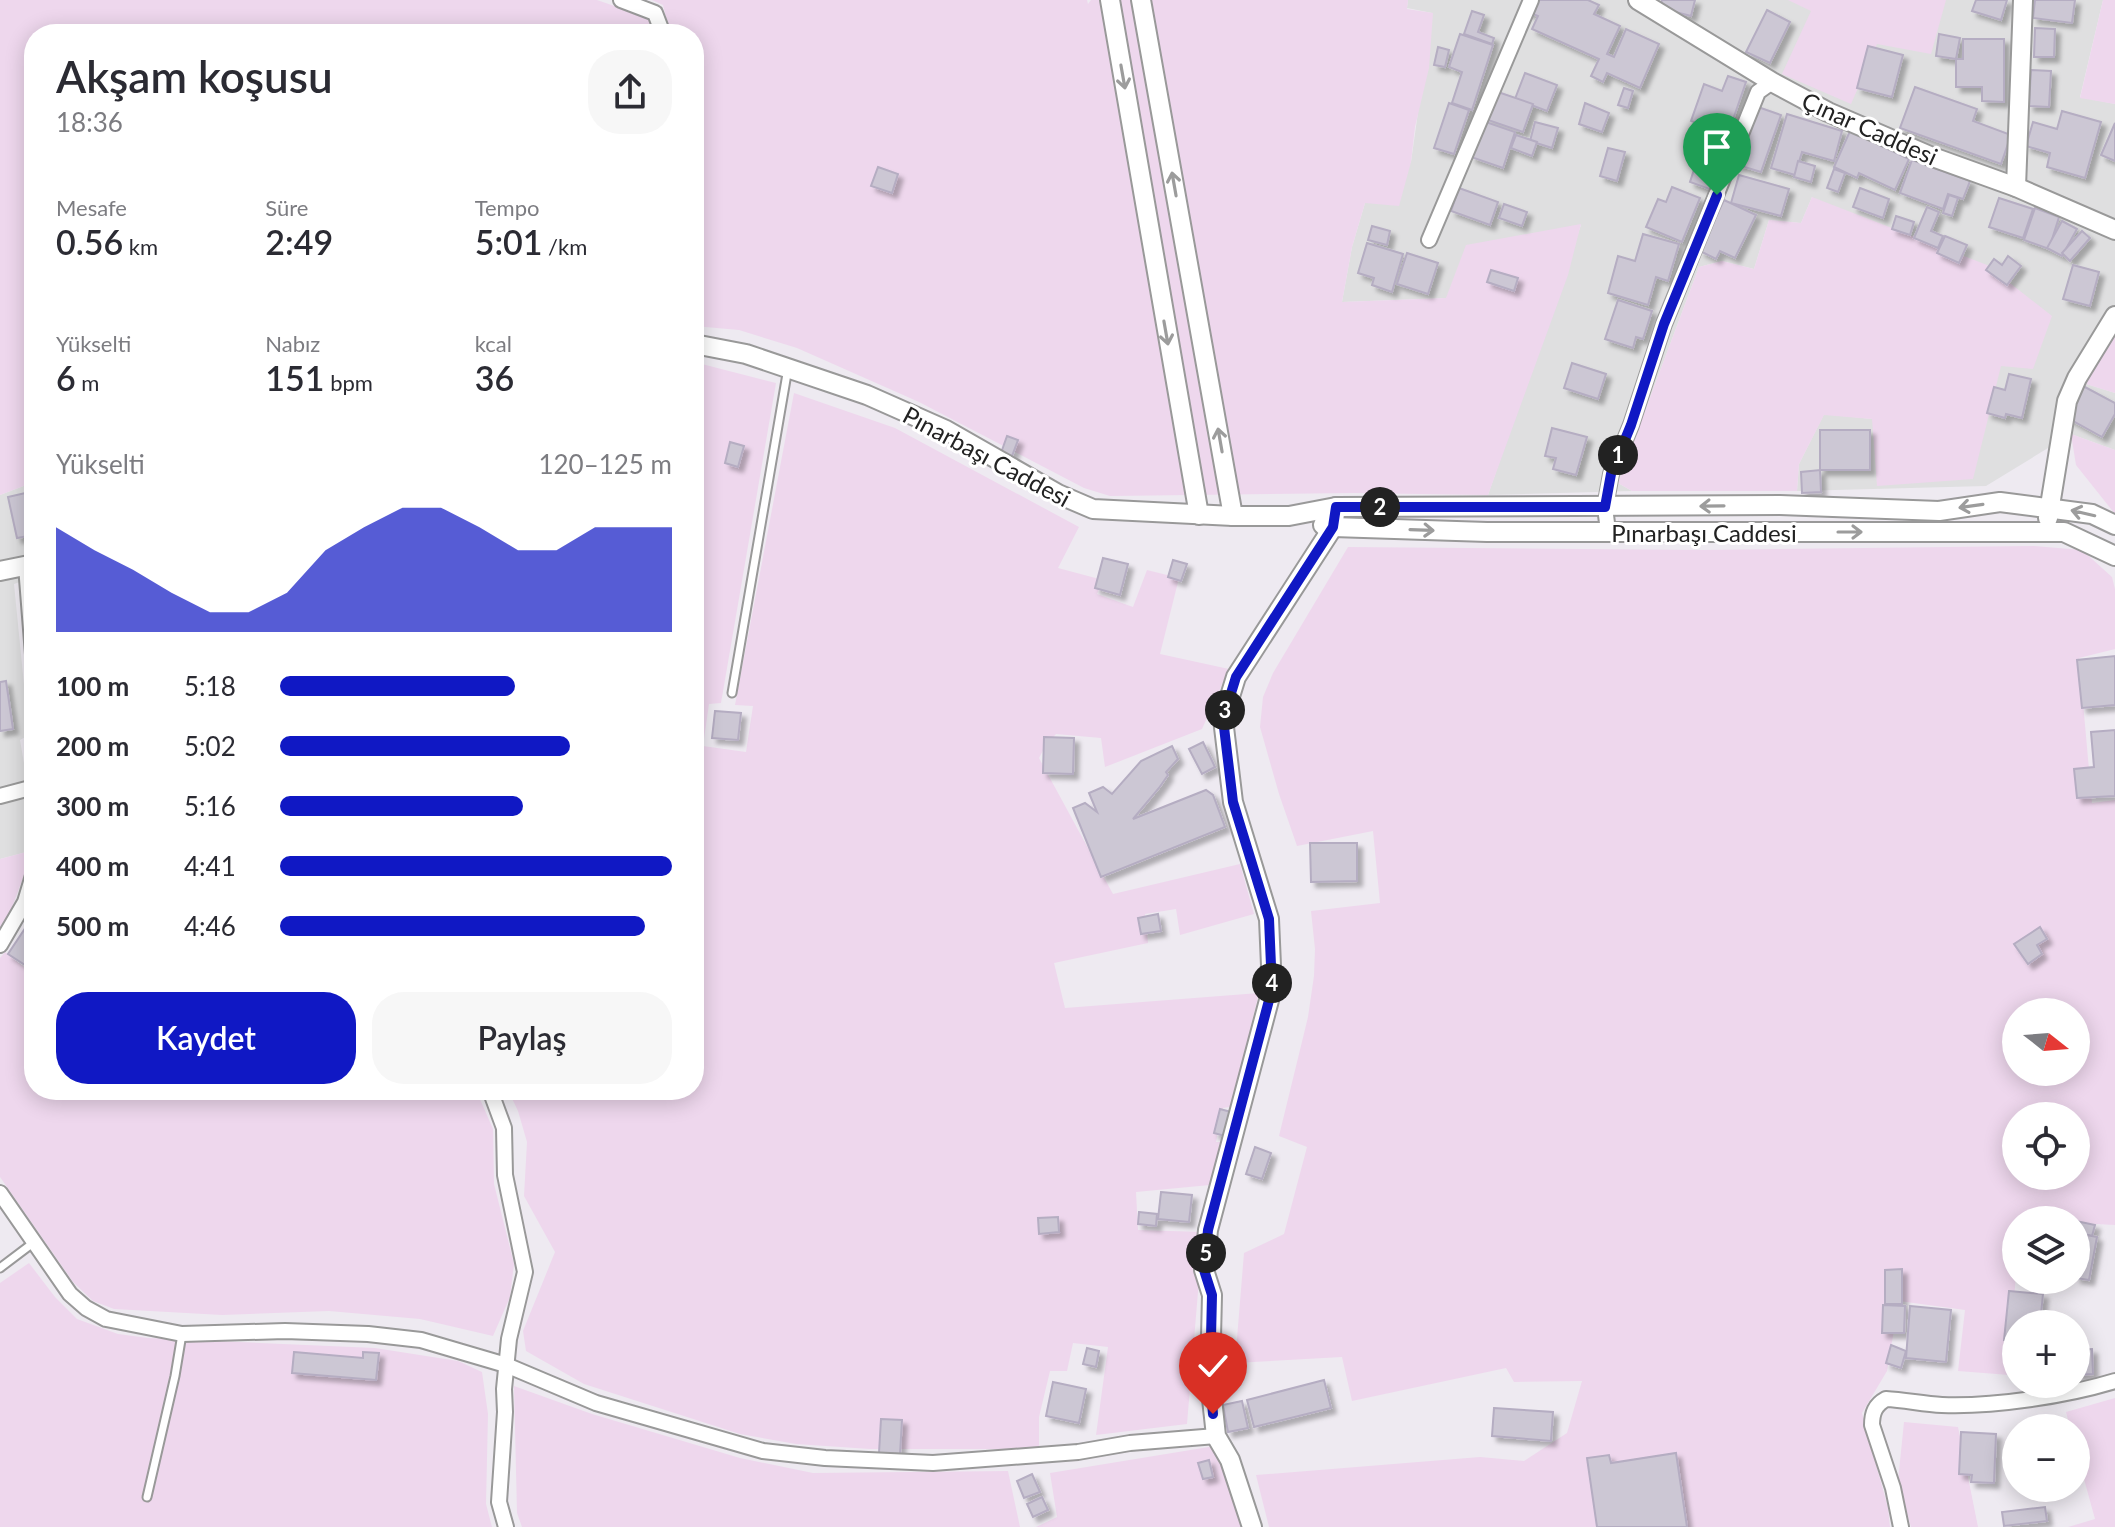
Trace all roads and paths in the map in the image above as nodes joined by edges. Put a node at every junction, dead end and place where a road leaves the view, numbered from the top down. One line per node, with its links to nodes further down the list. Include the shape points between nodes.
1 (621, 0): 8 (street, via 655,13)
2 (1110, 0): 19 (street, one-way to 19)
3 (1141, 0): 20 (street, one-way to 3)
4 (1531, 0): 12 (street)
5 (1638, 0): 7 (street, Çınar Caddesi)
6 (2023, 0): 10 (street)
7 (1658, 6): 9 (street, Çınar Caddesi)
8 (659, 24)
9 (1772, 82): 10 (street, Çınar Caddesi, via 1930,156); 18 (street, via 1758,92 1664,324 1611,474)
10 (2016, 187): 11 (street, Çınar Caddesi)
11 (2115, 230)
12 (1429, 240)
13 (2115, 316): 16 (street, via 2067,401)
14 (704, 346): 15 (street, Pınarbaşı Caddesi)
15 (788, 367): 19 (street, Pınarbaşı Caddesi, via 946,430 1076,504); 29 (lane)
16 (2049, 506): 18 (street, Pınarbaşı Caddesi, one-way to 18, via 2000,502 1939,511 1780,505); 22 (street, Pınarbaşı Caddesi, one-way to 16, via 2092,514); 25 (street)
17 (1336, 507): 18 (street, Pınarbaşı Caddesi); 21 (street, Pınarbaşı Caddesi); 23 (street)
18 (1605, 507): 24 (street)
19 (1199, 515): 20 (street, Pınarbaşı Caddesi)
20 (1233, 516): 21 (street, Pınarbaşı Caddesi)
21 (1289, 516): 23 (street, Pınarbaşı Caddesi)
22 (2115, 525)
23 (1333, 527): 24 (street, Pınarbaşı Caddesi, one-way to 24); 41 (street, via 1236,677 1223,719 1233,802 1269,919 1272,975 1208,1230 1204,1270 1212,1295 1210,1380)
24 (1608, 531): 25 (street, Pınarbaşı Caddesi, one-way to 25)
25 (2046, 532): 26 (street, Pınarbaşı Caddesi, via 2064,532)
26 (2115, 556)
27 (24, 566): 28 (street)
28 (0, 571)
29 (732, 693)
30 (24, 790): 31 (street)
31 (0, 796)
32 (24, 904): 33 (street)
33 (0, 945)
34 (494, 1100): 39 (street, via 504,1128 505,1175 525,1272)
35 (0, 1193): 36 (street)
36 (34, 1242): 37 (lane); 38 (street, via 86,1308 106,1319)
37 (0, 1268)
38 (182, 1334): 39 (street, via 368,1334 421,1340); 42 (lane)
39 (506, 1365): 41 (street, via 596,1403 789,1456 933,1463); 43 (street, via 499,1502)
40 (2115, 1381): 45 (street, via 1967,1405 1886,1399 1878,1403 1872,1425)
41 (1216, 1436): 44 (street, via 1230,1460)
42 (147, 1497)
43 (506, 1527)
44 (1252, 1527)
45 (1901, 1527)

